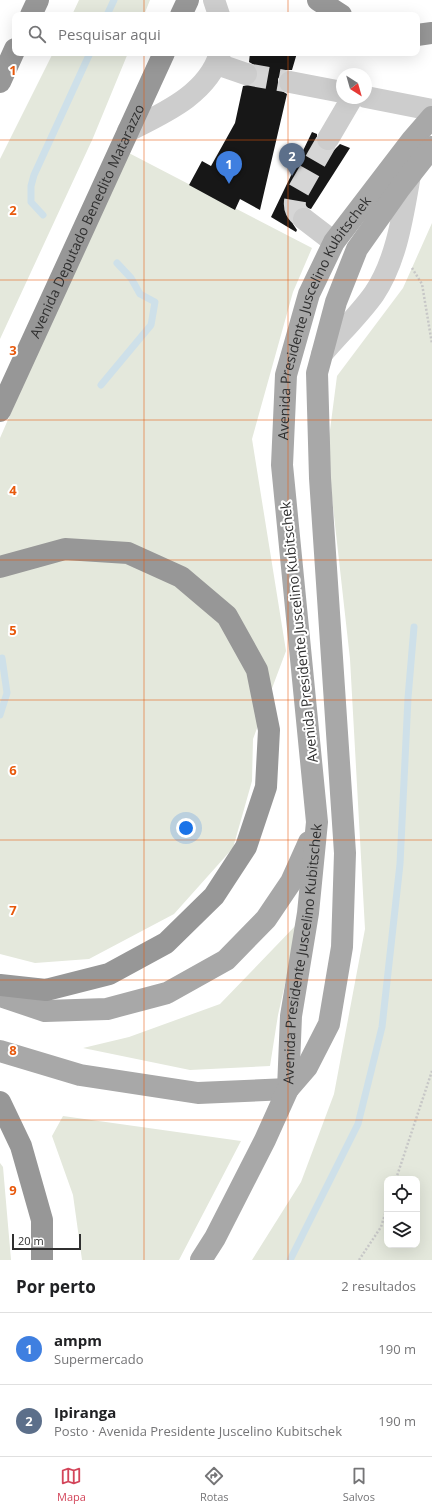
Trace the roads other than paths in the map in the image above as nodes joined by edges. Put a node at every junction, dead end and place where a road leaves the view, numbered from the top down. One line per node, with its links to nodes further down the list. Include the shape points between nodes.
1 (38, 0): 5 (highway)
2 (188, 0): 6 (highway)
3 (214, 0): 7 (street)
4 (318, 0): 8 (highway)
5 (32, 12)
6 (182, 12)
7 (218, 12)
8 (336, 12)
9 (432, 33): 10 (highway)
10 (420, 35)
11 (12, 56): 15 (highway)
12 (163, 56): 22 (highway, Avenida Deputado Benedito Matarazzo)
13 (219, 58): 14 (street); 22 (street, via 201,87 168,111)
14 (246, 74)
15 (0, 82)
16 (290, 82): 17 (street)
17 (336, 91)
18 (372, 98): 20 (street)
19 (348, 104): 23 (street)
20 (432, 110)
21 (432, 117): 27 (main road, Avenida Presidente Juscelino Kubitschek)
22 (128, 131): 29 (highway, Avenida Deputado Benedito Matarazzo)
23 (328, 139)
24 (432, 147): 25 (main road, Avenida Presidente Juscelino Kubitschek)
25 (410, 175): 28 (main road, Avenida Presidente Juscelino Kubitschek, via 357,249 336,302); 28 (street, via 396,242 388,266 374,293)
26 (304, 220): 27 (street)
27 (334, 242): 31 (main road, Avenida Presidente Juscelino Kubitschek, via 309,294 286,375 282,465)
28 (322, 354): 35 (main road, Avenida Presidente Juscelino Kubitschek, via 317,373 319,462 345,853 342,947 329,1024 307,1067)
29 (0, 411)
30 (0, 567): 32 (highway, via 65,549 128,553 181,577 227,616 257,670 269,730 266,787 246,846 214,896 166,943 109,974 46,990)
31 (317, 822): 33 (main road, via 291,882 266,919 226,960 167,993 107,1010 45,1011); 35 (main road, Avenida Presidente Juscelino Kubitschek, via 308,913 291,1016)
32 (0, 985)
33 (0, 996)
34 (0, 1051): 35 (main road, via 80,1075 198,1093)
35 (288, 1089): 38 (main road, via 266,1140)
36 (0, 1102): 37 (highway, via 21,1146 42,1220)
37 (42, 1260)
38 (201, 1260)

